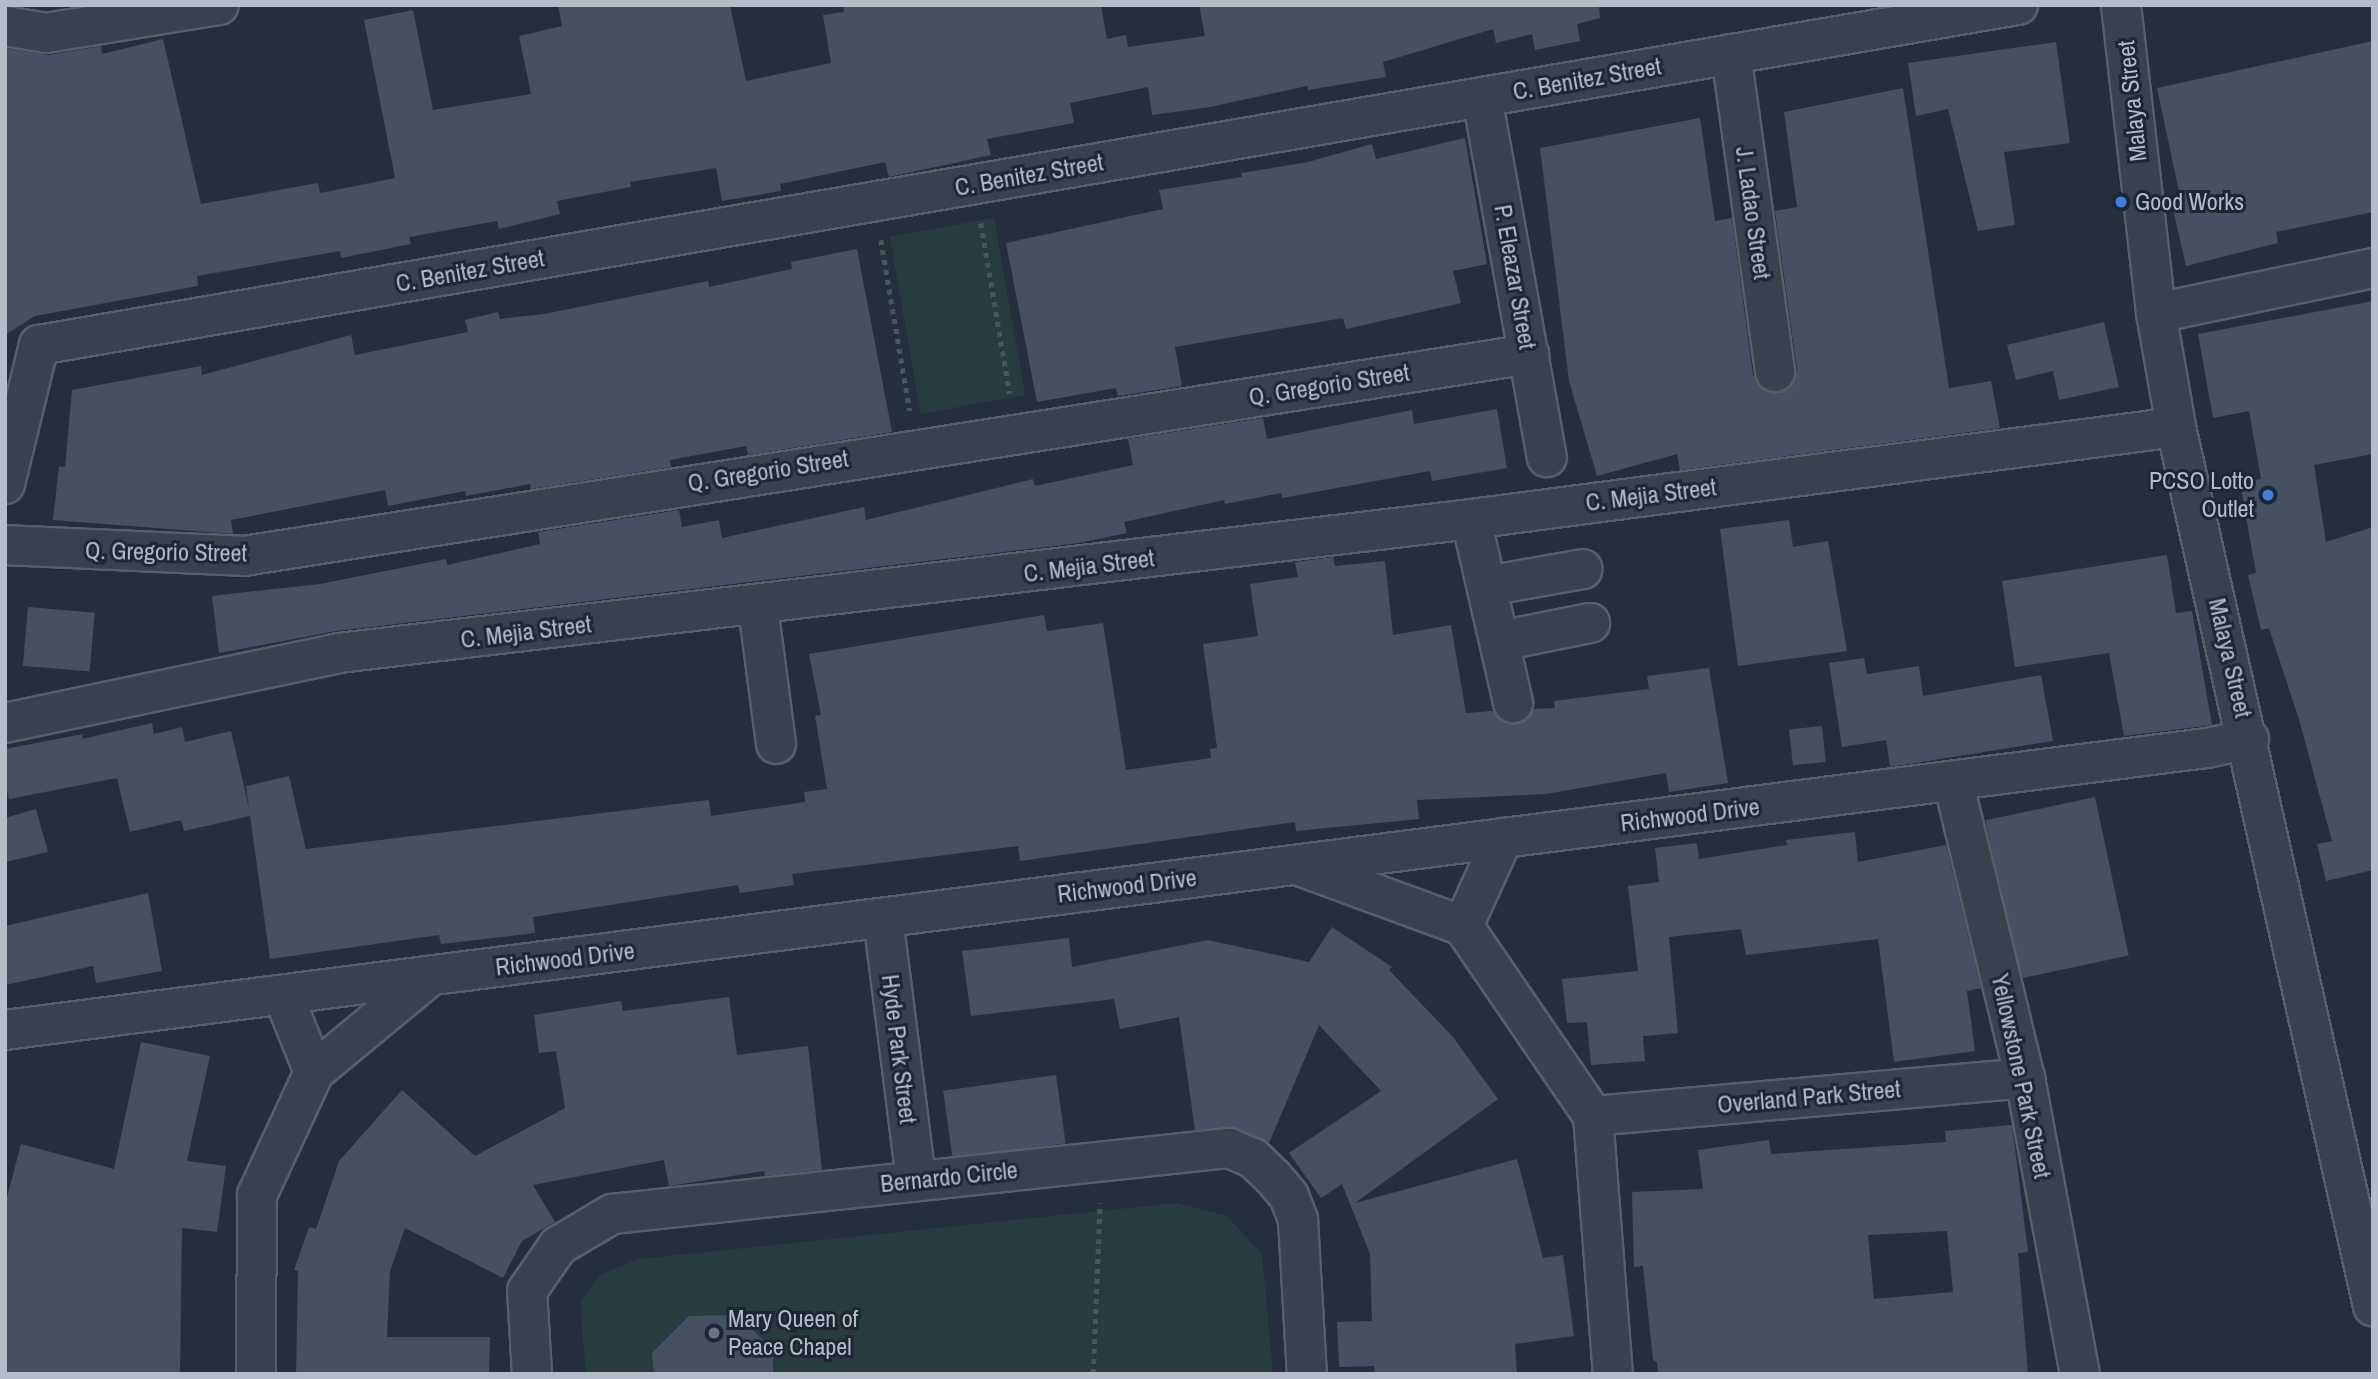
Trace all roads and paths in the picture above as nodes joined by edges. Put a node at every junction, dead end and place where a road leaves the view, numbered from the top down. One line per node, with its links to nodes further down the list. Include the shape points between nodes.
1 (219, 5): 4 (street, via 46,33)
2 (2018, 5): 5 (street, C. Benitez Street)
3 (2122, 5): 10 (street, Malaya Street)
4 (5, 26)
5 (1731, 54): 6 (street, C. Benitez Street); 12 (street, J. Ladao Street)
6 (1482, 97): 7 (street, C. Benitez Street); 11 (street, P. Eleazar Street)
7 (974, 185): 8 (street, C. Benitez Street); 14 (path)
8 (875, 202): 15 (path); 17 (street, C. Benitez Street, via 39,345)
9 (2373, 268): 10 (street)
10 (2156, 313): 13 (street, Malaya Street)
11 (1529, 354): 14 (street, Q. Gregorio Street); 16 (street, P. Eleazar Street)
12 (1775, 372)
13 (2176, 427): 18 (street, C. Mejia Street); 27 (street, Malaya Street)
14 (1016, 433): 15 (street, Q. Gregorio Street)
15 (916, 448): 19 (street, Q. Gregorio Street, via 244,556)
16 (1547, 457)
17 (5, 484)
18 (1471, 519): 21 (street); 22 (street, C. Mejia Street)
19 (5, 545)
20 (1583, 569): 21 (street)
21 (1487, 586): 24 (street)
22 (758, 607): 26 (street, C. Mejia Street, via 339,653); 28 (street)
23 (1590, 624): 24 (street)
24 (1500, 640): 25 (street)
25 (1513, 703)
26 (5, 723)
27 (2249, 738): 29 (street, Richwood Drive, via 2207,748); 42 (street, Malaya Street)
28 (776, 744)
29 (1953, 781): 30 (street, Richwood Drive); 38 (street, Yellowstone Park Street)
30 (1503, 838): 31 (street, Richwood Drive); 33 (street)
31 (1296, 865): 32 (street, Richwood Drive); 33 (street)
32 (883, 918): 34 (street, Richwood Drive); 41 (street, Hyde Park Street)
33 (1463, 926): 39 (street)
34 (430, 976): 35 (street, Richwood Drive); 37 (street)
35 (283, 995): 36 (street, Richwood Drive); 37 (street)
36 (5, 1030)
37 (314, 1072): 43 (street, via 257,1195)
38 (2025, 1078): 39 (street, Overland Park Street); 48 (street, Yellowstone Park Street)
39 (1593, 1116): 47 (street)
40 (1102, 1161): 41 (street, Bernardo Circle); 45 (path); 46 (street, Bernardo Circle, via 1229,1148 1253,1158 1273,1177 1289,1196 1298,1220)
41 (916, 1181): 44 (street, Bernardo Circle, via 612,1214 558,1246 527,1292)
42 (2373, 1306)
43 (256, 1374)
44 (532, 1374)
45 (1093, 1374)
46 (1307, 1374)
47 (1613, 1374)
48 (2080, 1374)

